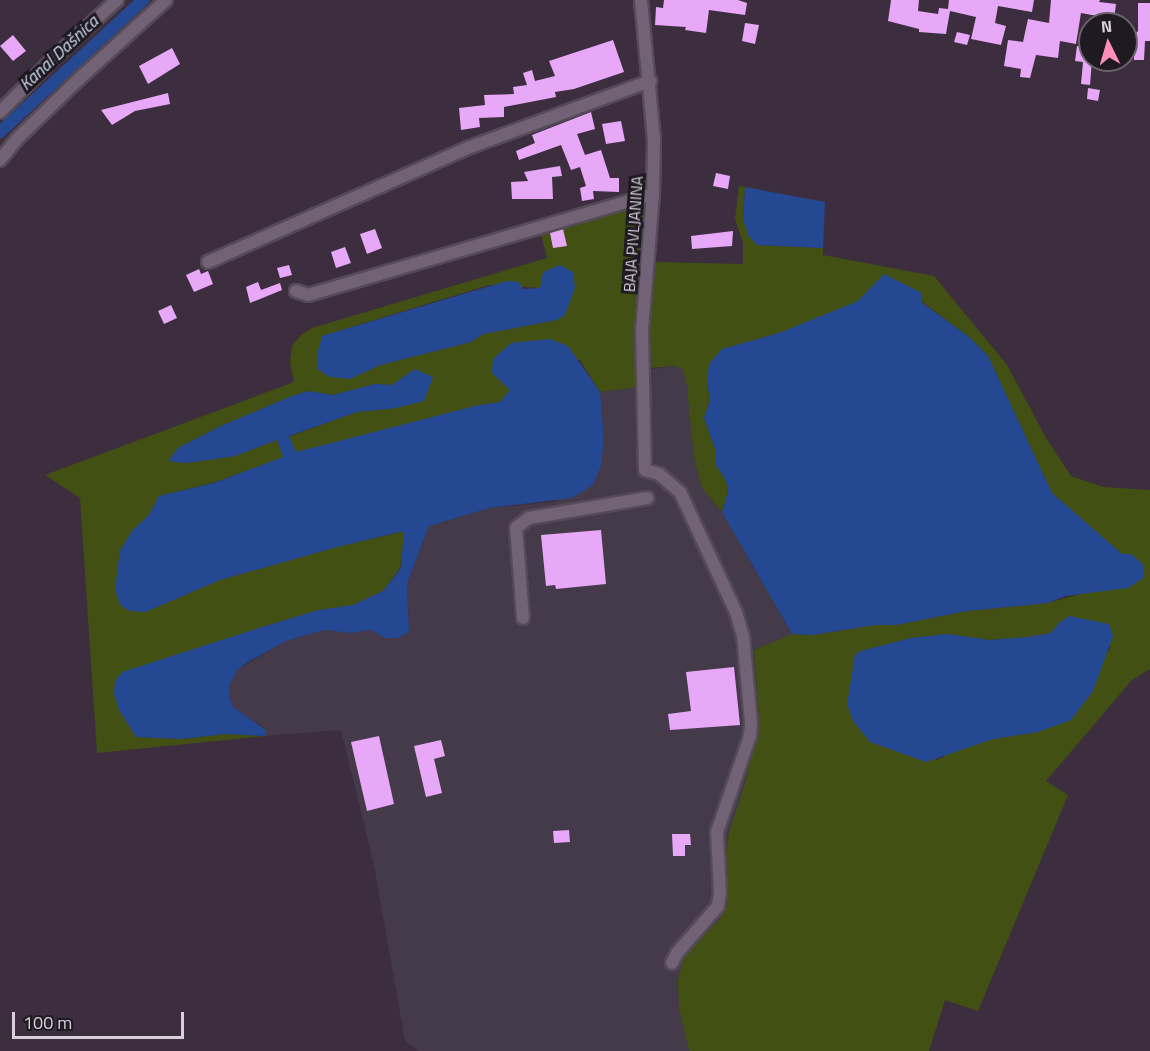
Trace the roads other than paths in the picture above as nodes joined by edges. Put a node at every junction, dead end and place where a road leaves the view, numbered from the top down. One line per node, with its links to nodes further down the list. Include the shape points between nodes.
1 (117, 0): 5 (street)
2 (166, 0): 6 (street, via 16,139)
3 (641, 0): 4 (street, BAJA PIVLJANINA)
4 (650, 81): 7 (street, BAJA PIVLJANINA); 8 (street, via 470,147)
5 (0, 112)
6 (0, 160)
7 (653, 194): 9 (street, via 320,292 308,295); 12 (street, BAJA PIVLJANINA, via 642,330 645,470 659,474 680,492 736,612 743,636 751,723 717,832 718,906)
8 (208, 262)
9 (296, 291)
10 (647, 498): 11 (street, via 529,518 516,528)
11 (524, 618)
12 (672, 963)

